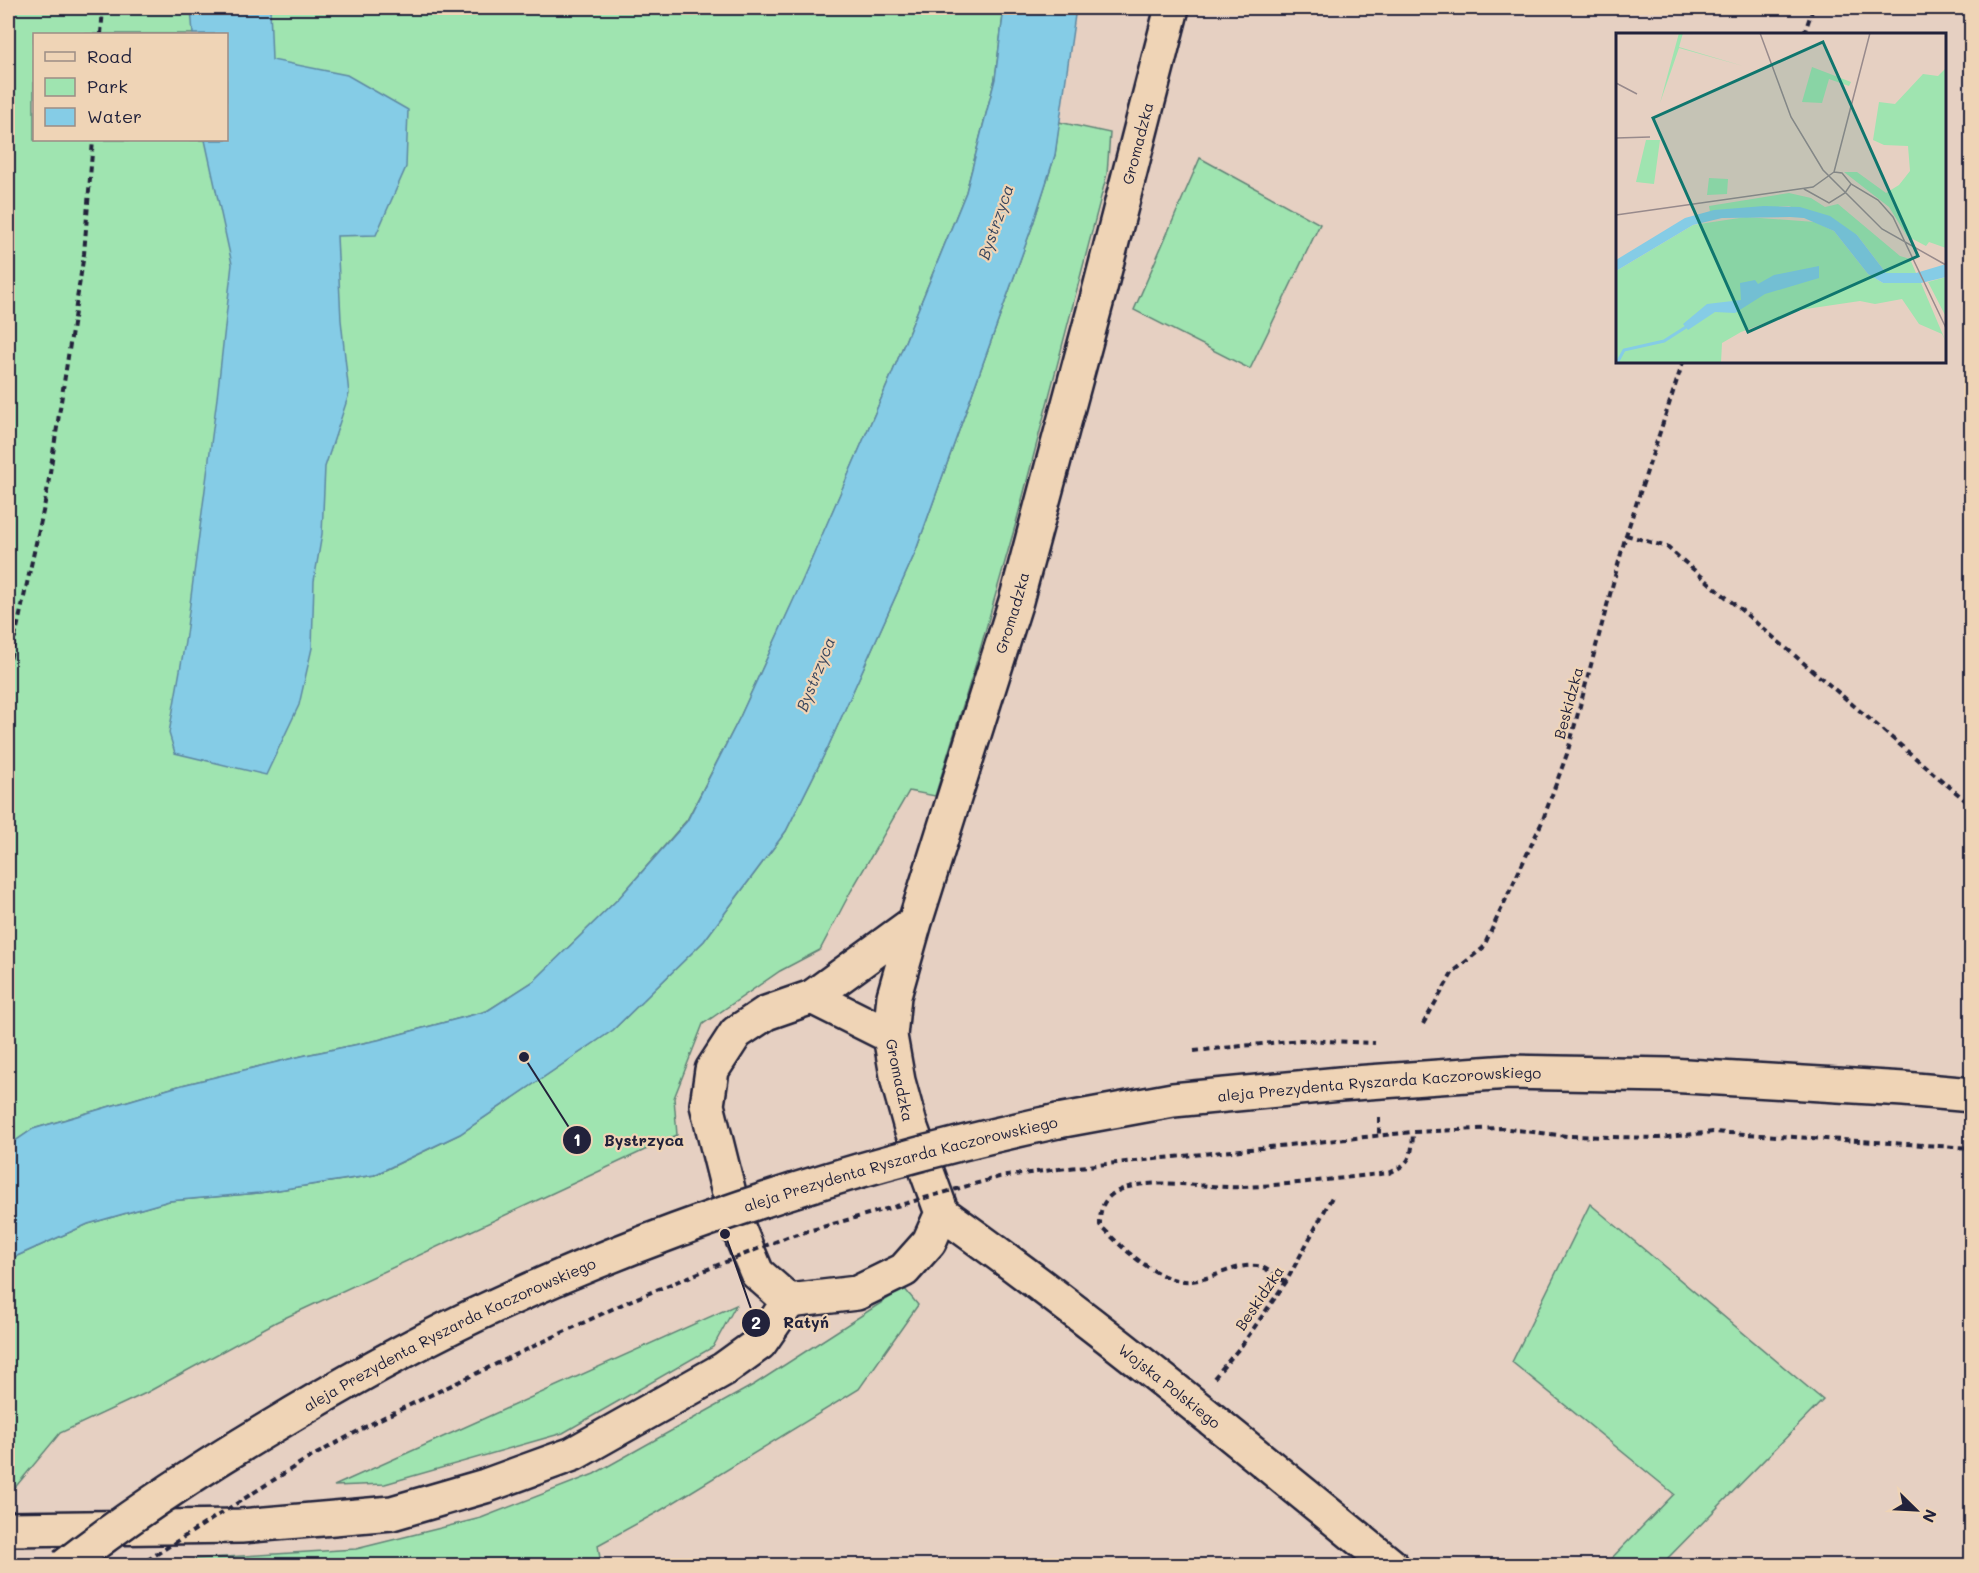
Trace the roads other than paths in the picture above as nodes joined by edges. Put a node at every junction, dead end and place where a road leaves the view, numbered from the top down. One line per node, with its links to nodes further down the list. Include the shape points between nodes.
1 (1172, 8): 2 (street, Gromadzka, via 1016,601)
2 (915, 922): 3 (street); 4 (street, Gromadzka, via 894,996)
3 (812, 997): 4 (street); 7 (street, via 766,1013 736,1033 712,1070 707,1105 737,1225 757,1273)
4 (890, 1036): 6 (street, Gromadzka, via 911,1128)
5 (1971, 1095): 9 (street, aleja Prezydenta Ryszarda Kaczorowskiego, bridge, via 1669,1075 1509,1072 1173,1100 987,1136 747,1205 576,1270 484,1311 339,1386 188,1478)
6 (942, 1213): 7 (street, via 929,1242 904,1270 857,1293); 10 (street, Wojska Polskiego, via 1193,1404)
7 (789, 1301): 8 (street, via 760,1343 724,1369 573,1454 392,1514 241,1526)
8 (8, 1529)
9 (64, 1566)
10 (1392, 1566)

